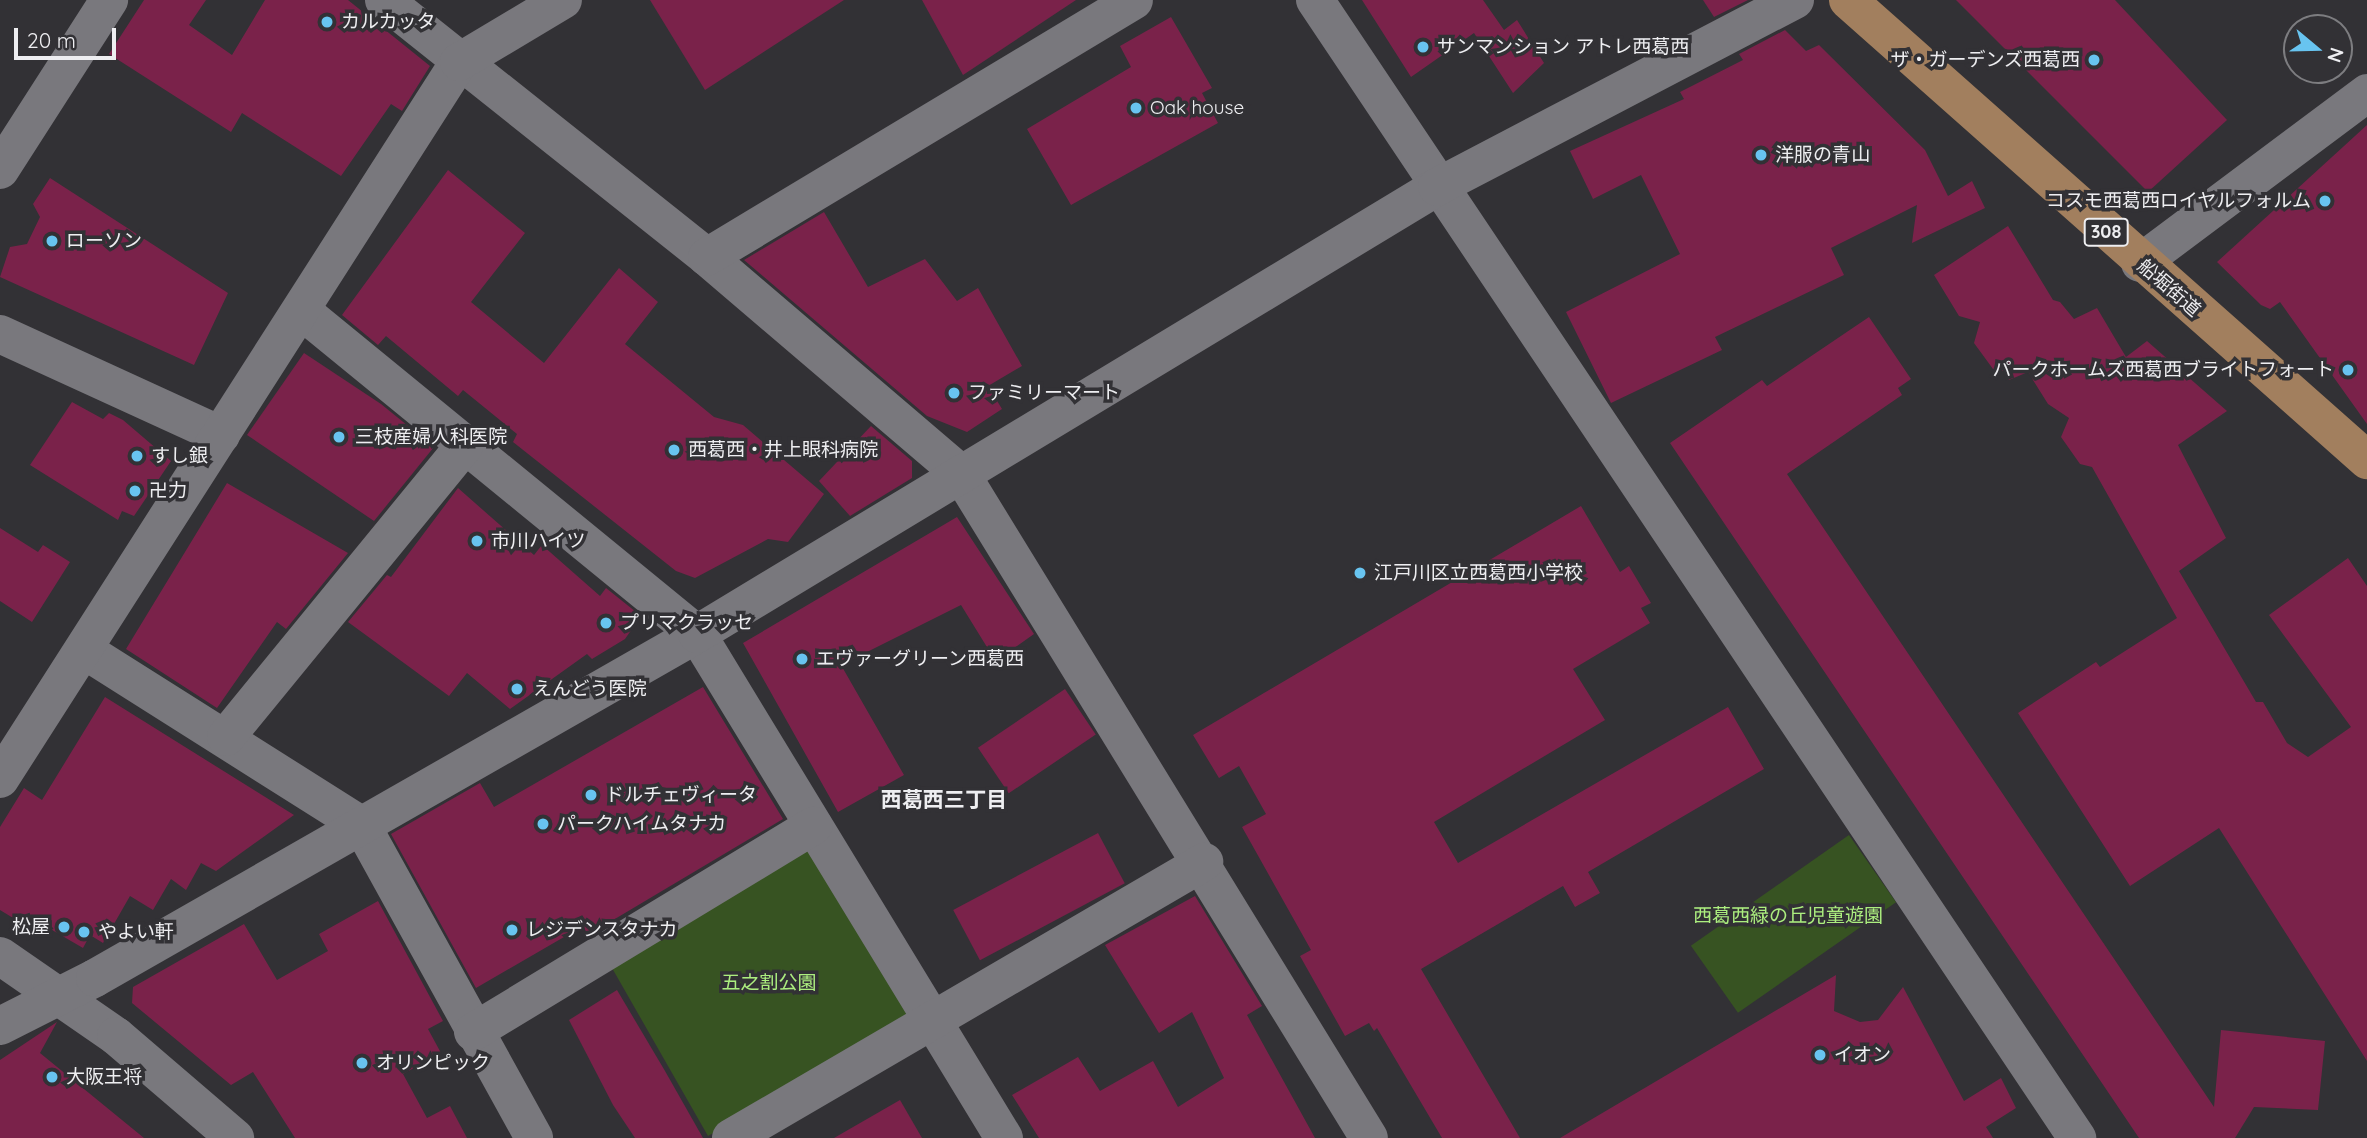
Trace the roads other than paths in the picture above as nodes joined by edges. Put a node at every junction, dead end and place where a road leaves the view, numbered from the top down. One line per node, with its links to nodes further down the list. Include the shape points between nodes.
1 (109, 0): 10 (street)
2 (384, 0): 8 (street)
3 (563, 0): 8 (street)
4 (1134, 0): 12 (street)
5 (1315, 0): 11 (street)
6 (1795, 0): 11 (street)
7 (1848, 0): 13 (main road, 船堀街道 / 308)
8 (459, 62): 12 (street); 14 (street)
9 (2367, 93): 13 (street)
10 (0, 170)
11 (1437, 187): 19 (street); 37 (street)
12 (707, 257): 19 (street)
13 (2140, 263): 18 (main road, 船堀街道 / 308)
14 (303, 312): 16 (street); 17 (street)
15 (0, 334): 16 (street)
16 (221, 435): 21 (street)
17 (464, 446): 20 (street); 22 (street)
18 (2367, 460)
19 (961, 474): 20 (street); 26 (street)
20 (697, 634): 24 (street); 25 (street)
21 (84, 649): 22 (street); 23 (street)
22 (226, 737): 24 (street)
23 (0, 779)
24 (362, 826): 28 (street); 31 (street)
25 (813, 826): 29 (street); 31 (street)
26 (1204, 862): 29 (street); 36 (street)
27 (0, 956): 28 (street)
28 (59, 995): 30 (street); 32 (street, via 116,1036)
29 (932, 1021): 34 (street); 35 (street)
30 (0, 1026)
31 (473, 1032): 33 (street)
32 (235, 1138)
33 (534, 1138)
34 (731, 1138)
35 (1003, 1138)
36 (1369, 1138)
37 (2077, 1138)

